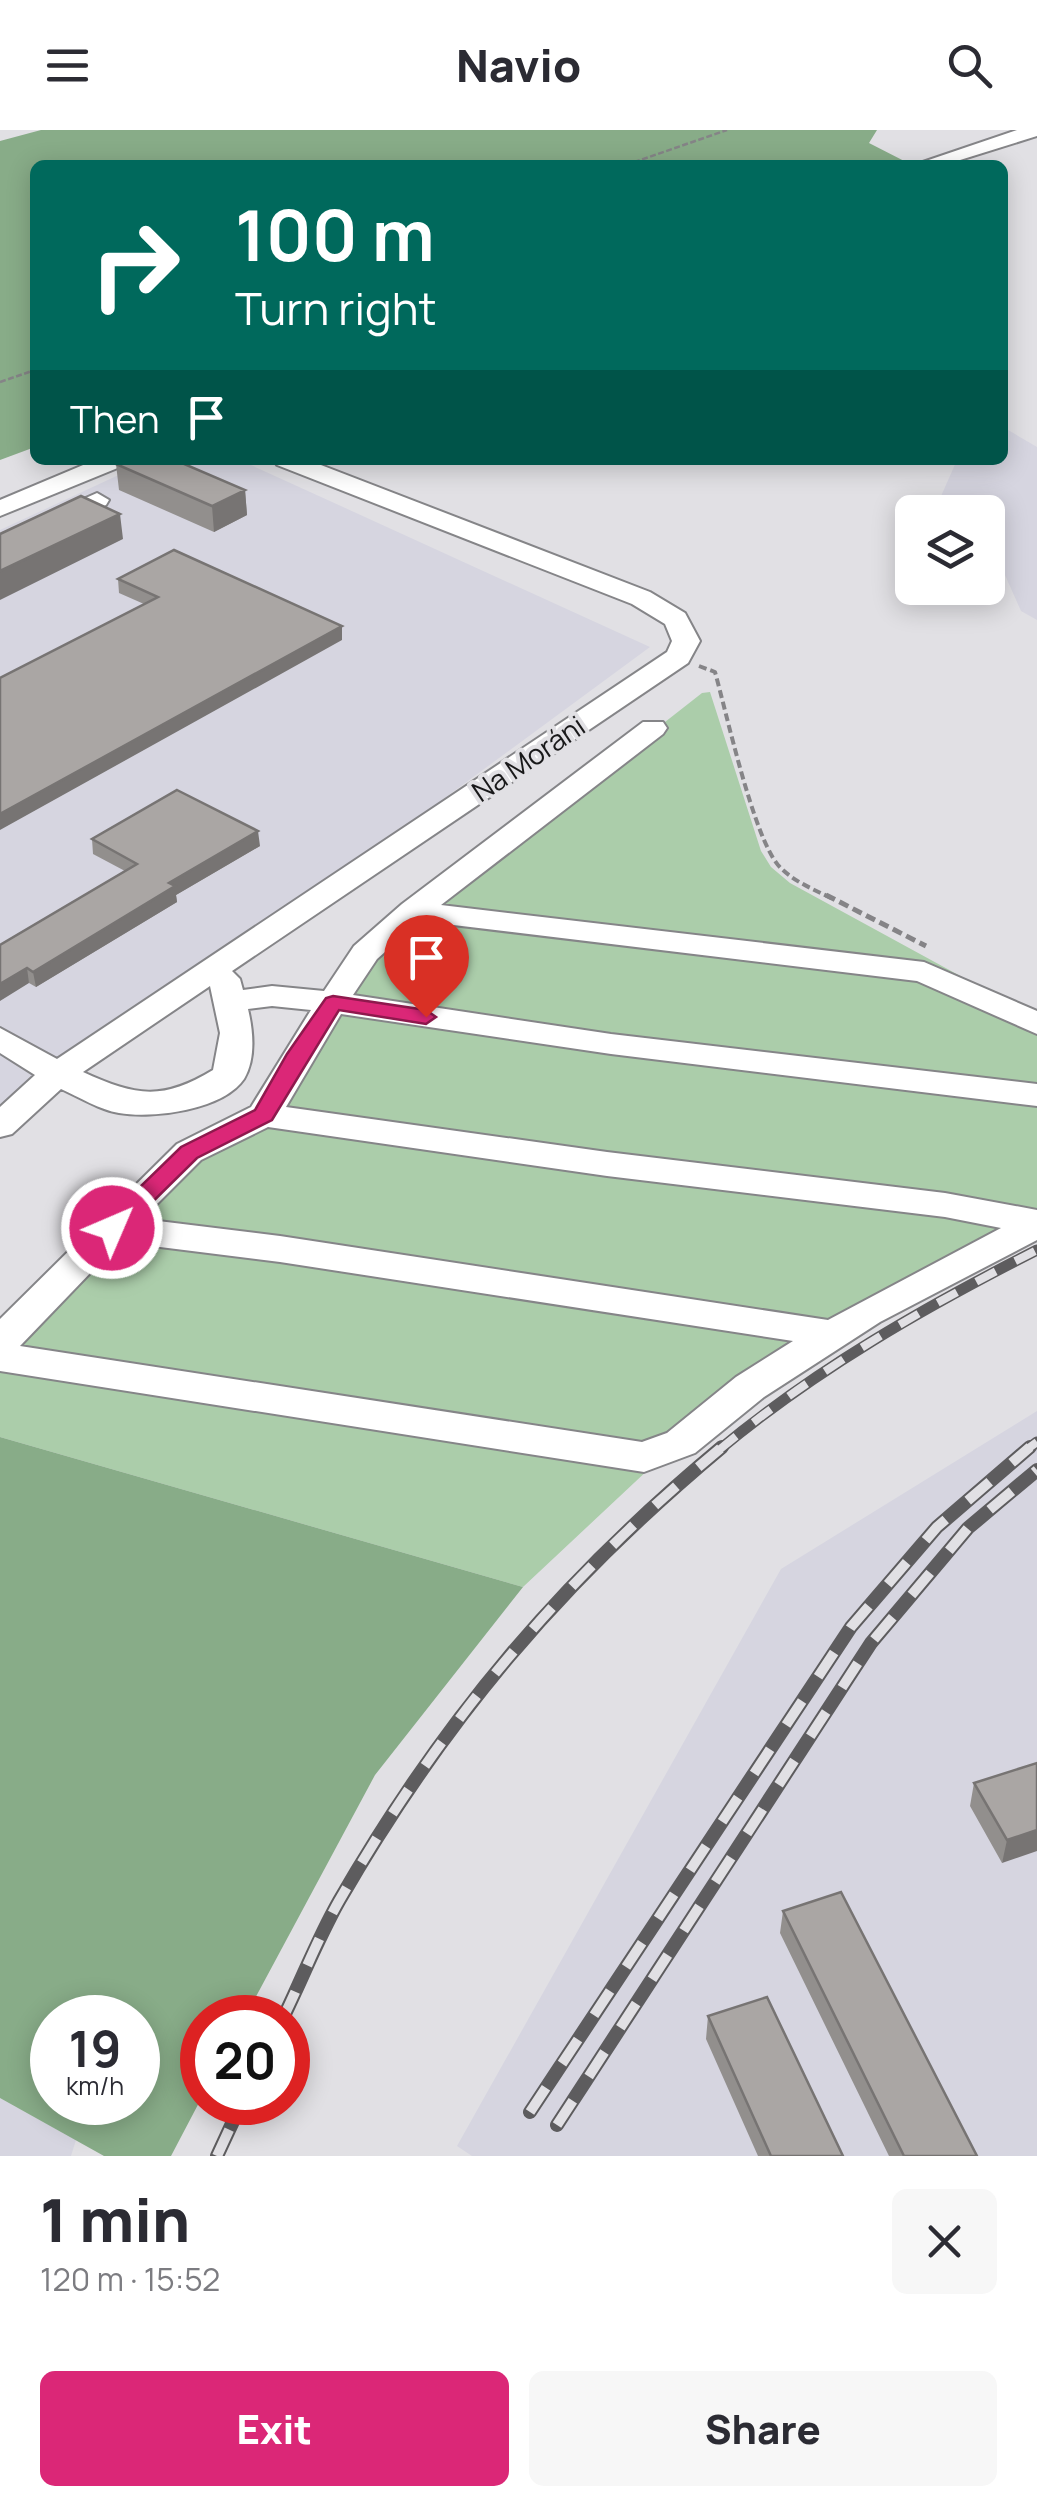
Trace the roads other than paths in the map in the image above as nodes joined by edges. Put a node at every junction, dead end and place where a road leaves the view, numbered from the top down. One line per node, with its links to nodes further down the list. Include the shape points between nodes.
1 (1037, 130): 2 (street)
2 (940, 160)
3 (104, 465): 6 (street)
4 (299, 465): 10 (street, Na Moráni, via 640,598 676,619 686,641 678,657)
5 (98, 500): 7 (street)
6 (0, 508)
7 (0, 546)
8 (653, 728): 9 (street)
9 (413, 911): 12 (street, via 365,952); 13 (street, via 924,972)
10 (220, 964): 11 (street); 15 (street, Na Moráni)
11 (230, 1002): 12 (street, via 272,996); 15 (street, via 237,1033 229,1075 190,1100 122,1104)
12 (333, 1002): 16 (street); 17 (street)
13 (1037, 1024)
14 (0, 1038): 15 (street)
15 (58, 1074): 18 (street, Na Moráni)
16 (1037, 1096)
17 (264, 1115): 19 (street, via 944,1204); 20 (street, via 189,1152)
18 (0, 1126)
19 (1037, 1223): 21 (street)
20 (112, 1228): 21 (street); 22 (street)
21 (833, 1334): 23 (street, via 750,1387 681,1443 644,1456)
22 (0, 1344)
23 (0, 1357)

